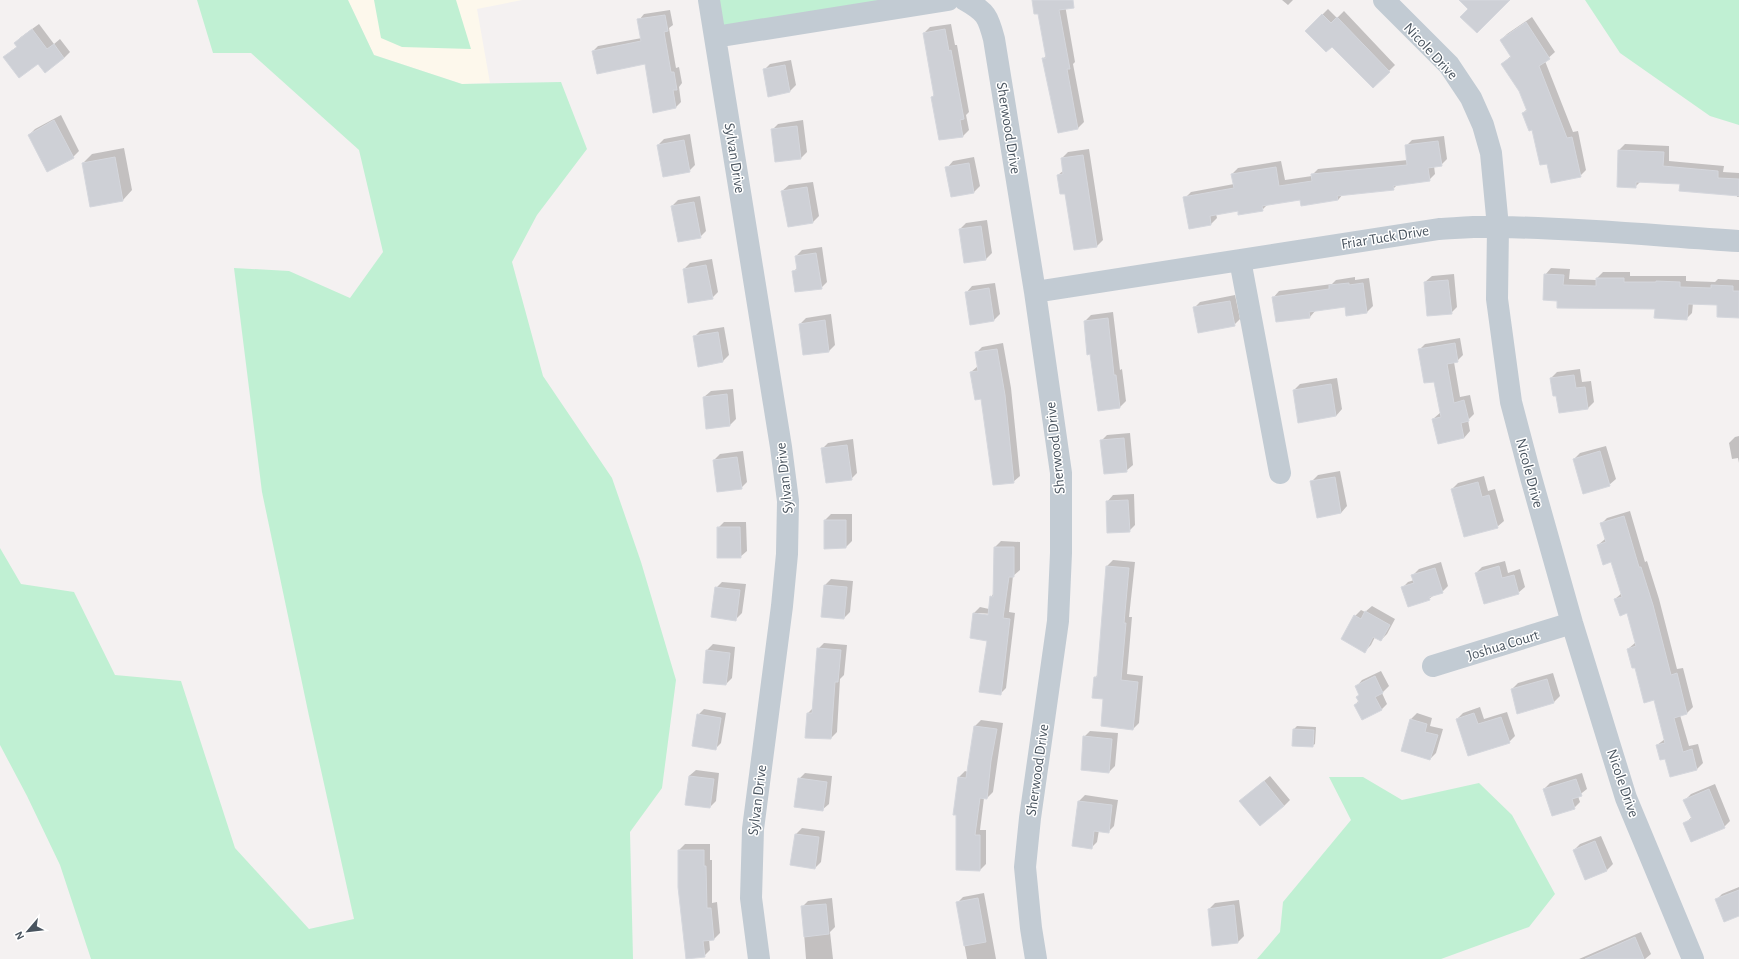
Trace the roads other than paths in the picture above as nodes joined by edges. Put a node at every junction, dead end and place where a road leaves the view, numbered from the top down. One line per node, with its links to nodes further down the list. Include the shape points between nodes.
1 (709, 0): 5 (street, Sylvan Drive)
2 (948, 0): 5 (street)
3 (964, 0): 9 (street, Sherwood Drive, via 979,8 988,19 994,39)
4 (1384, 0): 6 (street, Nicole Drive, via 1449,65 1471,98 1492,153)
5 (715, 37): 13 (street, Sylvan Drive, via 788,501 787,554 782,606 753,829 751,898)
6 (1498, 226): 7 (street, Friar Tuck Drive); 8 (street, Friar Tuck Drive, via 1439,229); 11 (street, Nicole Drive, via 1497,299 1511,402)
7 (1739, 241)
8 (1240, 260): 9 (street, Friar Tuck Drive); 10 (street)
9 (1035, 292): 14 (street, Sherwood Drive, via 1061,473 1058,621 1025,867)
10 (1280, 473)
11 (1572, 624): 12 (street, Joshua Court); 15 (street, Nicole Drive, via 1626,798)
12 (1433, 666)
13 (759, 959)
14 (1036, 959)
15 (1693, 959)

